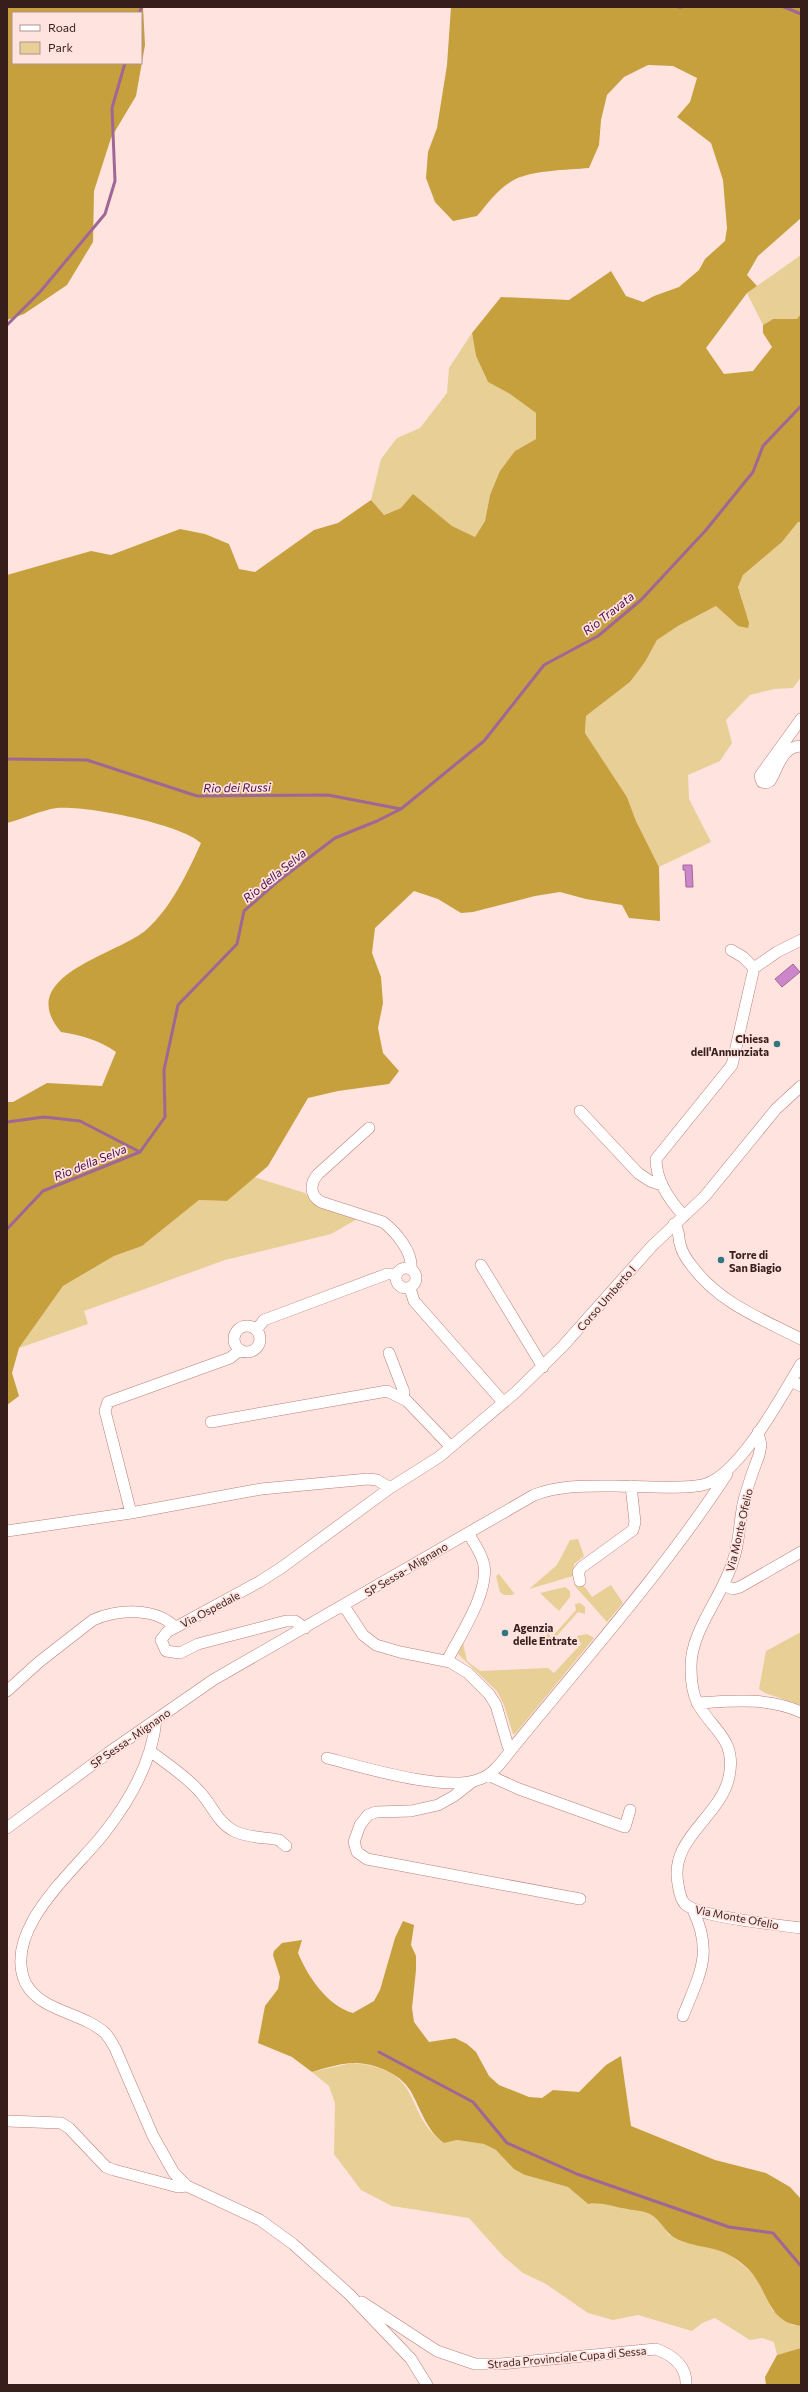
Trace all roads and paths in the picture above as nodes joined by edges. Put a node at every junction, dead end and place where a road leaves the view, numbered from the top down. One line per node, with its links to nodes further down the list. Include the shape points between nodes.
1 (801, 718): 2 (street, via 760,776 762,782 770,781 786,752 792,747)
2 (801, 746)
3 (801, 940): 5 (street)
4 (731, 950): 5 (street)
5 (754, 968): 9 (street, via 732,1065 658,1155 656,1166)
6 (801, 1086): 10 (street, Corso Umberto I, via 768,1118 705,1196)
7 (580, 1111): 9 (street, via 638,1173)
8 (369, 1128): 13 (street, via 316,1177 311,1185 313,1192 316,1199 322,1202 389,1226 409,1252)
9 (662, 1185): 10 (street)
10 (684, 1216): 11 (street, Corso Umberto I)
11 (674, 1224): 17 (street, via 679,1231 680,1244 697,1273 726,1300); 21 (street, Corso Umberto I)
12 (481, 1265): 21 (street)
13 (411, 1269): 14 (street, via 403,1268); 15 (street, via 417,1279)
14 (397, 1274): 15 (street, via 396,1279 401,1286); 16 (street, via 388,1274 264,1320)
15 (410, 1288): 25 (street, via 414,1301)
16 (257, 1329): 18 (street, via 260,1335 258,1347 252,1351); 18 (street, via 251,1325 237,1330 235,1344)
17 (801, 1339)
18 (240, 1350): 32 (street, via 230,1358 108,1402 105,1411)
19 (389, 1353): 24 (street, via 404,1392)
20 (801, 1364): 22 (street, SP Sessa- Mignano)
21 (542, 1366): 25 (street, Corso Umberto I)
22 (791, 1381): 23 (street); 27 (street, SP Sessa- Mignano)
23 (801, 1386)
24 (403, 1398): 26 (street, via 387,1392 378,1392); 28 (street)
25 (503, 1402): 28 (street, Corso Umberto I)
26 (211, 1422)
27 (758, 1432): 29 (street, SP Sessa- Mignano); 37 (street, Via Monte Ofelio, via 761,1445 745,1499 738,1545)
28 (451, 1447): 31 (street, Corso Umberto I)
29 (730, 1468): 30 (street, SP Sessa- Mignano, via 716,1480 700,1485); 46 (street, via 698,1518 661,1566)
30 (631, 1486): 34 (street, SP Sessa- Mignano, via 564,1487 548,1490 528,1498); 36 (street, via 635,1522 633,1530 582,1567 578,1572)
31 (390, 1488): 32 (street, via 377,1480 346,1480 217,1496); 39 (street, Via Ospedale, via 259,1582)
32 (130, 1513): 33 (street)
33 (7, 1530)
34 (468, 1533): 38 (street, SP Sessa- Mignano); 41 (street, via 482,1557 484,1576 480,1596)
35 (801, 1552): 37 (street, via 740,1587 733,1589)
36 (580, 1581)
37 (725, 1586): 43 (street, Via Monte Ofelio, via 693,1644 692,1682)
38 (344, 1606): 40 (street, SP Sessa- Mignano); 41 (street, via 363,1635 376,1645)
39 (175, 1627): 40 (street, Via Ospedale, via 164,1634 161,1640 166,1651 176,1653 198,1644 286,1621 295,1621); 42 (street, via 167,1619 152,1614 102,1616 50,1653)
40 (305, 1628): 45 (street, SP Sessa- Mignano, via 220,1676)
41 (447, 1661): 46 (street, via 460,1667 490,1694 501,1716)
42 (7, 1691)
43 (697, 1703): 44 (street, via 768,1702); 55 (street, Via Monte Ofelio, via 724,1737 730,1764 729,1777 718,1802 684,1844 678,1860 676,1877 679,1892 684,1903)
44 (801, 1712)
45 (156, 1720): 47 (street); 52 (street, SP Sessa- Mignano)
46 (511, 1750): 49 (street)
47 (150, 1752): 53 (street, via 191,1782 219,1818 233,1831 279,1840); 59 (street, via 139,1779 112,1823 80,1862 50,1892 34,1914 25,1932 19,1961 25,1982 38,1998 105,2034 115,2048 164,2159)
48 (327, 1758): 50 (street, via 418,1779)
49 (488, 1775): 50 (street); 51 (street, via 519,1789 625,1827)
50 (472, 1782): 54 (street, via 438,1805 411,1811 376,1812 368,1815 360,1825 354,1842 356,1852 367,1859)
51 (630, 1810)
52 (7, 1828)
53 (286, 1846)
54 (580, 1900)
55 (693, 1910): 56 (street, Via Monte Ofelio, via 752,1922); 57 (street, via 698,1921 704,1955 703,1967)
56 (801, 1928)
57 (682, 2016)
58 (7, 2121): 59 (street, via 61,2123 106,2166 114,2170 178,2187)
59 (187, 2186): 60 (street, via 278,2231)
60 (349, 2294): 61 (street, via 411,2359); 62 (street, Strada Provinciale Cupa di Sessa, via 437,2351 458,2360 476,2364 501,2364 656,2349 671,2354 680,2365)
61 (427, 2385)
62 (686, 2385)

